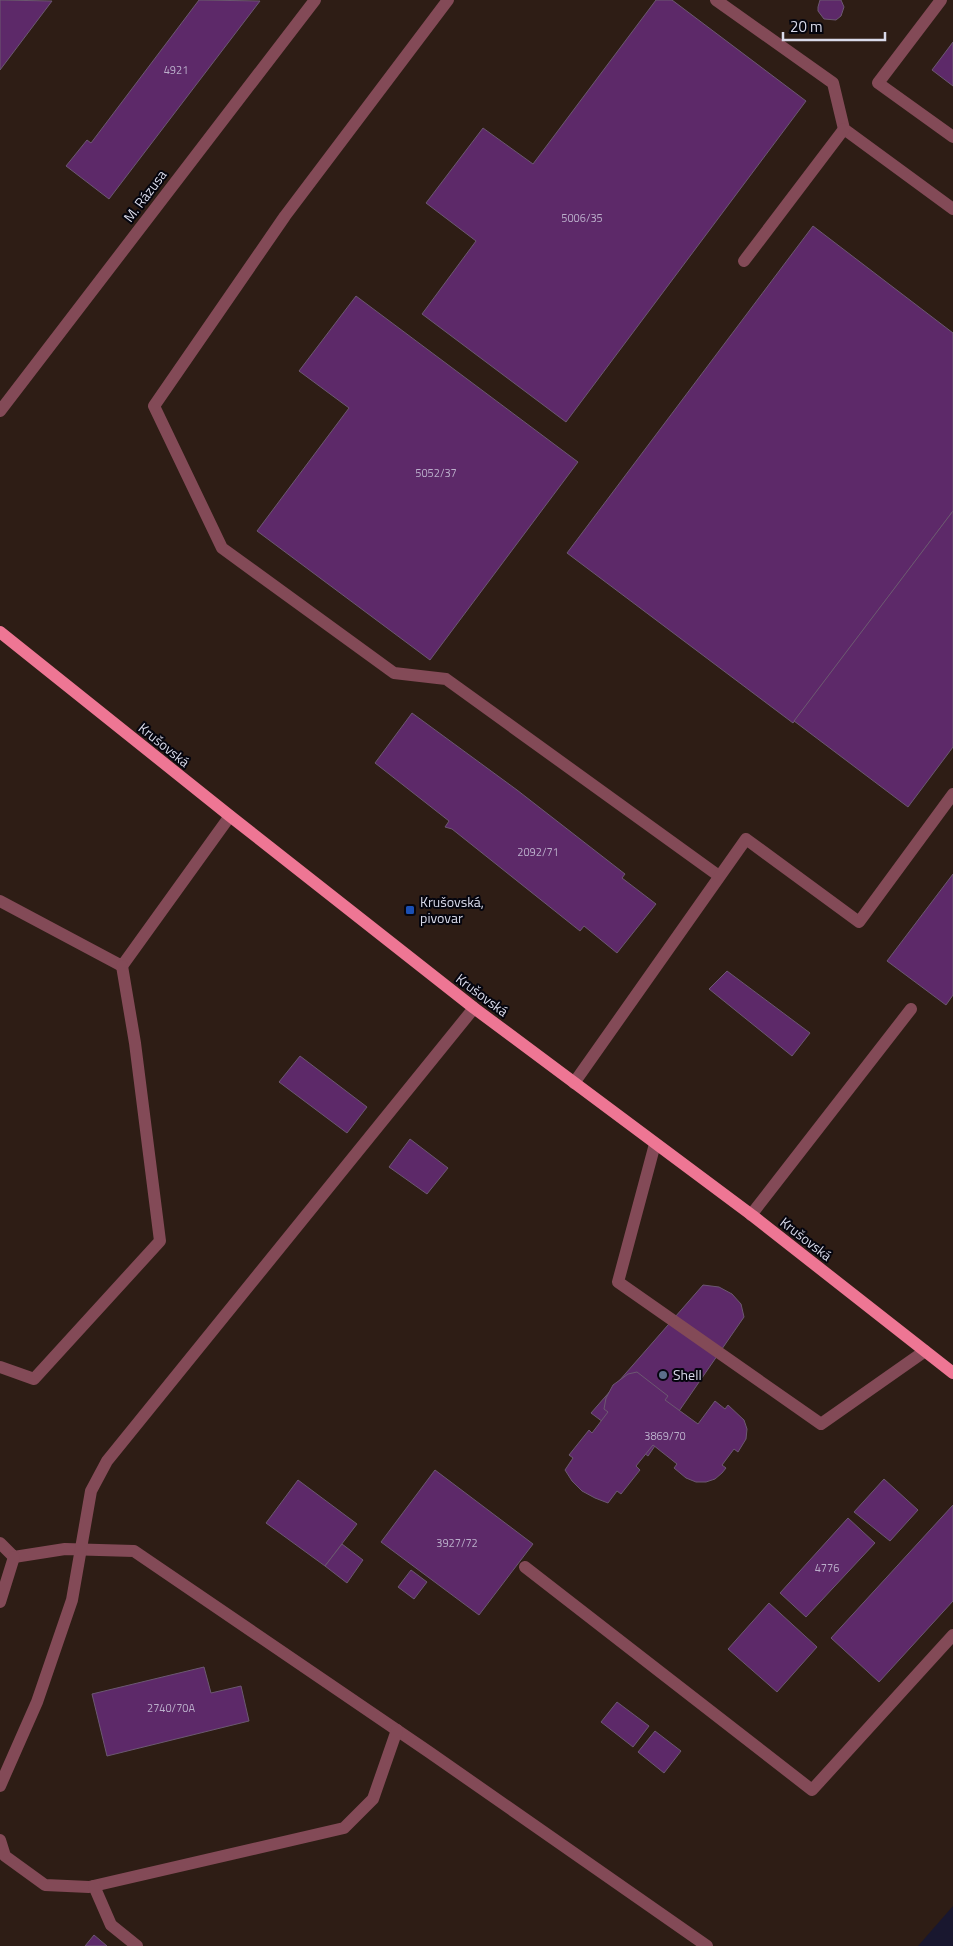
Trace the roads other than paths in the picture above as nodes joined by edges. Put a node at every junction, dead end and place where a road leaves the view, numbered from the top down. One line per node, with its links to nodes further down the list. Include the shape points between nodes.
1 (315, 0): 9 (street, M. Rázusa)
2 (448, 0): 13 (street, via 285,216 154,406 222,548 394,673 446,679)
3 (716, 0): 5 (street, via 833,83)
4 (940, 0): 6 (street, via 878,83)
5 (844, 129): 7 (street); 8 (street)
6 (953, 137)
7 (953, 209)
8 (744, 261)
9 (0, 411)
10 (0, 632): 12 (main road, Krušovská)
11 (953, 794): 13 (street, via 859,922 746,839)
12 (230, 816): 15 (street); 16 (main road, Krušovská)
13 (719, 876): 18 (street)
14 (0, 900): 15 (street)
15 (122, 966): 22 (street, via 160,1241 34,1378)
16 (474, 1008): 18 (main road, Krušovská); 25 (street, via 107,1462 91,1491)
17 (911, 1009): 20 (street)
18 (574, 1083): 19 (main road, Krušovská)
19 (655, 1144): 20 (main road, Krušovská); 21 (street, via 618,1282 821,1424)
20 (750, 1215): 21 (main road, Krušovská)
21 (925, 1351): 23 (main road, Krušovská)
22 (0, 1367)
23 (953, 1373)
24 (0, 1543): 26 (street)
25 (81, 1550): 26 (street, via 65,1549); 30 (street, via 134,1551); 31 (street, via 68,1609 37,1702)
26 (14, 1558): 28 (street)
27 (525, 1567): 29 (street, via 812,1790)
28 (0, 1602)
29 (953, 1635)
30 (397, 1730): 33 (street, via 373,1799 344,1828); 35 (street)
31 (0, 1786)
32 (0, 1840): 33 (street, via 5,1856 45,1885)
33 (94, 1886): 34 (street, via 112,1925)
34 (137, 1946)
35 (707, 1946)

